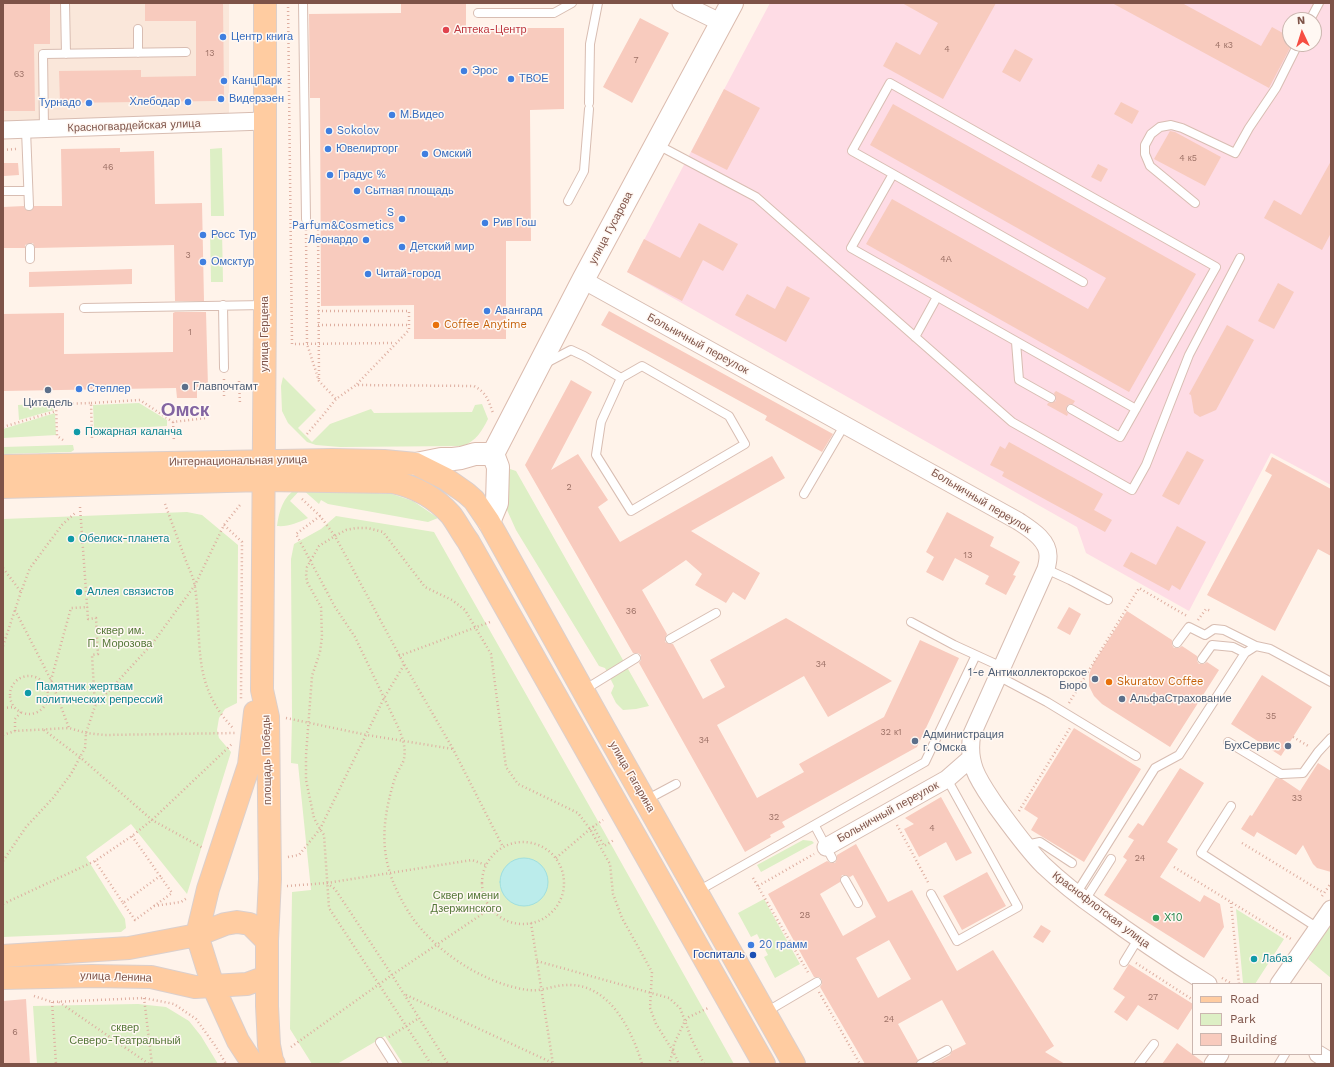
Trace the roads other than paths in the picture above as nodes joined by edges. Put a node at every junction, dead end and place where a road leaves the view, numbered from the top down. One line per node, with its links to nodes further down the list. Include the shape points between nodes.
1 (65, 3): 16 (lane)
2 (265, 3): 17 (main road, улица Герцена)
3 (303, 3): 28 (lane)
4 (572, 3): 10 (lane, via 554,13)
5 (598, 3): 25 (lane, via 590,44 584,171)
6 (681, 3): 11 (street)
7 (732, 3): 11 (main road, улица Гусарова)
8 (1319, 3): 9 (lane)
9 (1314, 12)
10 (478, 13)
11 (722, 23): 21 (main road, улица Гусарова)
12 (138, 29): 15 (lane)
13 (186, 52): 15 (lane)
14 (1294, 52): 26 (lane, via 1276,88 1235,153 1171,125 1160,127 1151,134 1145,145 1145,154 1150,166)
15 (138, 53): 16 (lane)
16 (66, 54): 18 (lane, via 43,54)
17 (264, 121): 18 (street, Красногвардейская улица); 36 (main road, улица Герцена)
18 (44, 129): 20 (street, Красногвардейская улица)
19 (3, 130): 20 (street, Красногвардейская улица)
20 (26, 130): 24 (lane)
21 (656, 144): 32 (main road, улица Гусарова); 38 (lane, via 756,197)
22 (893, 174): 33 (lane); 34 (lane, via 851,248); 45 (lane, via 852,151 890,83 1216,267)
23 (3, 191): 24 (lane)
24 (28, 191): 27 (lane)
25 (568, 201)
26 (1195, 203)
27 (29, 206)
28 (306, 220)
29 (30, 248): 31 (lane)
30 (1240, 258): 38 (lane, via 1189,355 1146,465 1132,490 1012,422)
31 (30, 259)
32 (583, 280): 40 (main road, улица Гусарова); 46 (street, Больничный переулок)
33 (1083, 282)
34 (937, 297): 38 (lane); 39 (lane)
35 (223, 305): 36 (lane); 37 (lane); 41 (lane)
36 (266, 305): 50 (main road, улица Герцена)
37 (84, 308)
38 (915, 337)
39 (1016, 342): 43 (lane, via 1020,380); 45 (lane)
40 (538, 367): 42 (lane, via 571,350); 47 (main road, улица Гусарова)
41 (224, 368)
42 (621, 378): 42 (lane, via 601,422 596,455 631,511 745,444 729,416 642,366)
43 (1052, 398)
44 (1071, 409): 45 (lane, via 1120,436)
45 (1136, 409)
46 (845, 424): 53 (lane); 55 (street, Больничный переулок, via 1018,521 1044,543 1048,555)
47 (494, 454): 48 (main road, via 475,454); 54 (main road, via 498,467 497,503)
48 (416, 464): 50 (main road, Интернациональная улица, via 384,461); 52 (main road, Интернациональная улица, via 436,473)
49 (3, 466): 50 (main road, Интернациональная улица)
50 (264, 470): 51 (main road, Интернациональная улица); 68 (main road, улица Герцена); 75 (main road, Интернациональная улица, via 393,482 409,485 437,502 451,516 468,541)
51 (3, 487)
52 (466, 493): 54 (main road, улица Гагарина)
53 (804, 494)
54 (489, 522): 69 (main road, улица Гагарина)
55 (1046, 569): 56 (lane); 66 (street, Больничный переулок)
56 (1108, 600)
57 (716, 613): 59 (lane)
58 (911, 622): 63 (lane)
59 (670, 639)
60 (1177, 643): 61 (lane, via 1189,627 1205,636 1214,629 1224,630)
61 (1256, 646): 62 (lane); 67 (lane, via 1270,648)
62 (1245, 653): 65 (lane, via 1233,647 1212,645); 88 (lane, via 1179,755 1155,768)
63 (976, 655): 66 (lane); 80 (lane, via 925,762)
64 (636, 658): 69 (lane)
65 (1202, 659)
66 (1000, 671): 72 (lane); 73 (street, Больничный переулок, via 972,734)
67 (1331, 682)
68 (262, 690): 92 (main road, площадь Победы, via 254,718 249,765 208,889); 93 (main road, площадь Победы, via 268,717 270,878)
69 (584, 691): 74 (main road, улица Гагарина)
70 (1331, 738): 71 (lane, via 1303,773 1281,774)
71 (1228, 742)
72 (1136, 756)
73 (970, 758): 76 (street, Больничный переулок); 81 (street, Краснофлотская улица, via 980,782)
74 (622, 760): 75 (main road); 78 (main road, улица Гагарина)
75 (600, 772): 113 (main road)
76 (946, 779): 82 (street, Больничный переулок); 87 (lane, via 1018,907 957,941)
77 (676, 784): 78 (lane)
78 (645, 800): 86 (main road, улица Гагарина)
79 (1231, 806): 91 (lane, via 1201,853)
80 (815, 826): 82 (lane); 86 (lane)
81 (1026, 845): 84 (lane, via 1040,842); 88 (street, Краснофлотская улица, via 1043,865)
82 (829, 853)
83 (1111, 859): 88 (lane)
84 (1072, 863)
85 (845, 880): 89 (lane)
86 (697, 892): 103 (main road, улица Гагарина)
87 (931, 894)
88 (1081, 897): 94 (street, Краснофлотская улица)
89 (858, 903)
90 (1331, 909): 91 (street)
91 (1318, 928): 101 (street)
92 (197, 935): 93 (main road, via 237,922 250,924); 95 (main road, via 129,948); 102 (main road)
93 (263, 936): 97 (main road, площадь Победы)
94 (1138, 940): 96 (lane); 100 (street, Краснофлотская улица)
95 (3, 956)
96 (1126, 958)
97 (266, 977): 102 (main road, via 247,984); 111 (main road, площадь Победы)
98 (3, 978): 102 (main road, улица Ленина, via 128,976 151,977 195,987)
99 (816, 983): 103 (lane)
100 (1206, 983)
101 (1280, 983)
102 (213, 986): 111 (main road, via 238,1041)
103 (765, 1013): 114 (main road, улица Гагарина)
104 (380, 1042): 112 (lane)
105 (1154, 1044): 116 (lane)
106 (947, 1050): 115 (lane)
107 (1219, 1055): 117 (street)
108 (1284, 1055): 118 (lane)
109 (1320, 1055): 110 (street)
110 (1331, 1062)
111 (266, 1063)
112 (394, 1064)
113 (764, 1064)
114 (794, 1064)
115 (921, 1064)
116 (1139, 1064)
117 (1213, 1064)
118 (1279, 1064)

